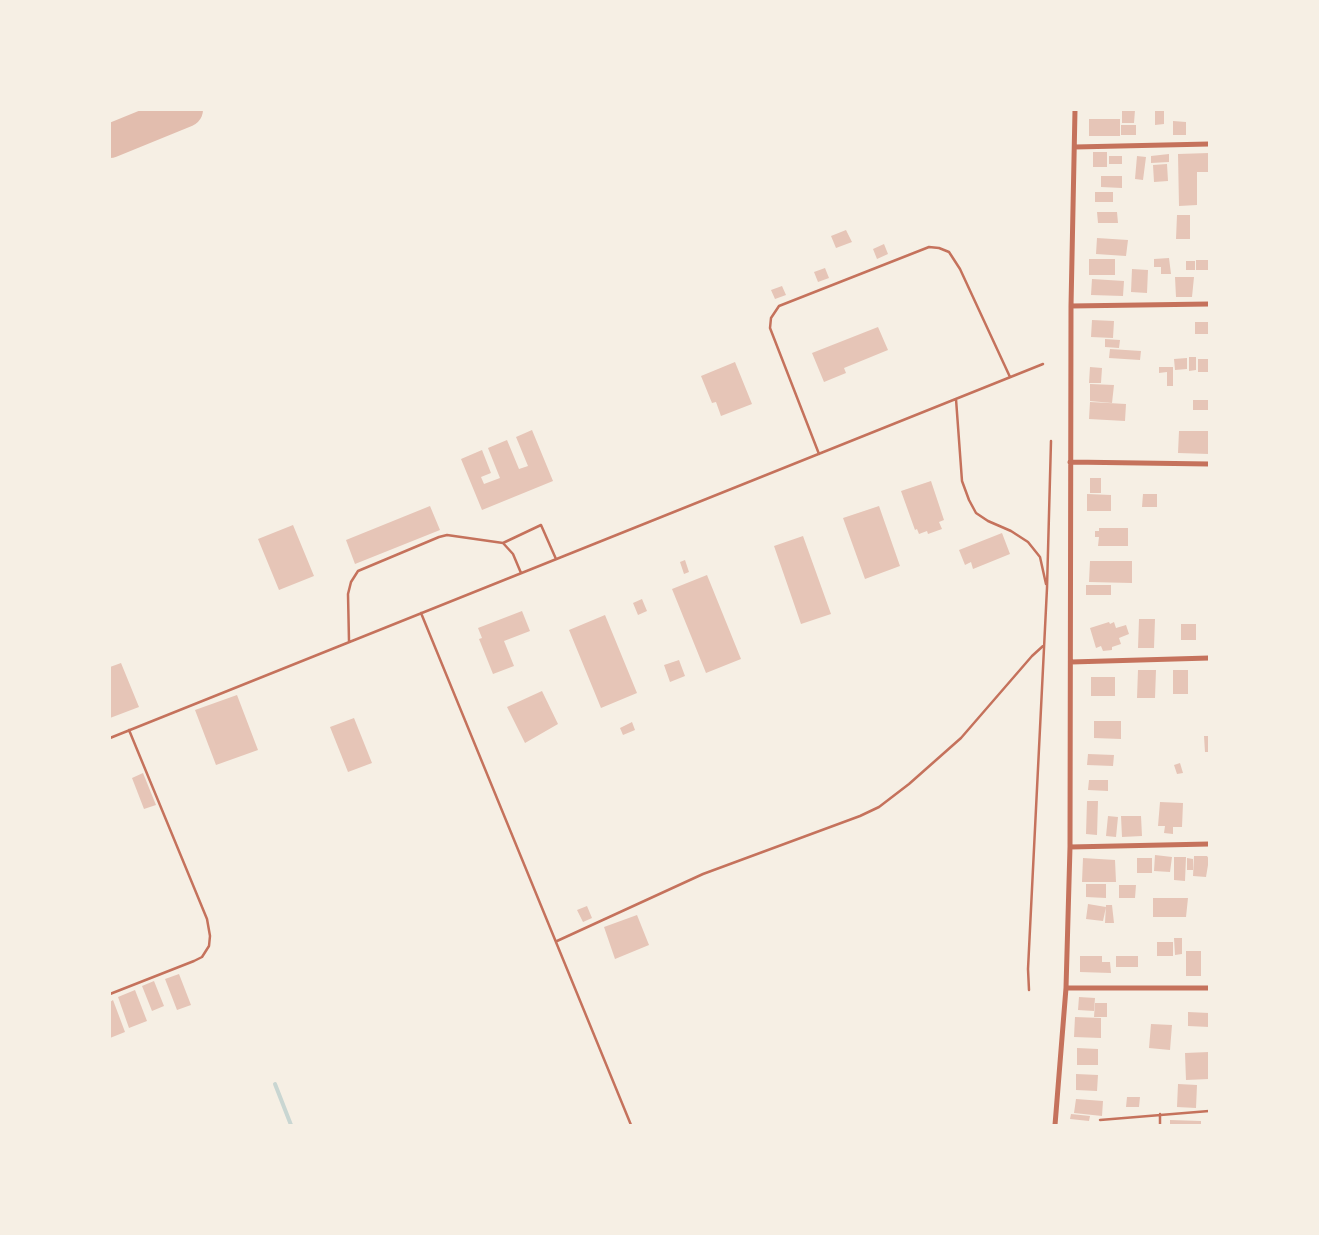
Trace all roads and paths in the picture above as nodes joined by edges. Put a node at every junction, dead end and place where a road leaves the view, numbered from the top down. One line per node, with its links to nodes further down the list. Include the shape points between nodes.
1 (1075, 110): 3 (street)
2 (1209, 144): 3 (street)
3 (1075, 147): 5 (street)
4 (1209, 304): 5 (street)
5 (1071, 306): 11 (street)
6 (1043, 364): 7 (lane)
7 (1010, 377): 8 (lane); 10 (lane, via 960,269 949,252 939,248 929,247 778,306 770,328)
8 (956, 399): 10 (lane); 16 (lane, via 962,481 969,500 976,513 1028,542 1040,557)
9 (1051, 441): 16 (lane)
10 (819, 454): 14 (lane)
11 (1070, 462): 12 (street); 21 (street)
12 (1209, 464)
13 (503, 543): 14 (lane, via 541,525); 15 (lane, via 513,554); 18 (lane, via 447,535 358,570 348,594)
14 (556, 559): 15 (lane)
15 (521, 573): 17 (lane)
16 (1047, 588): 19 (lane)
17 (421, 613): 18 (lane); 26 (lane)
18 (349, 642): 22 (lane)
19 (1043, 646): 26 (lane, via 961,738 879,806 703,874); 29 (lane, via 1028,968)
20 (1209, 658): 21 (street)
21 (1071, 662): 25 (street)
22 (129, 730): 23 (lane); 30 (lane, via 207,919 210,936 209,946 194,961)
23 (110, 738)
24 (1209, 844): 25 (street)
25 (1070, 847): 27 (street)
26 (557, 941): 34 (lane)
27 (1066, 988): 28 (street); 35 (street)
28 (1209, 988)
29 (1030, 990)
30 (110, 994)
31 (1209, 1111): 32 (lane)
32 (1160, 1114): 33 (lane); 36 (lane)
33 (1100, 1120)
34 (631, 1125)
35 (1055, 1125)
36 (1160, 1125)

